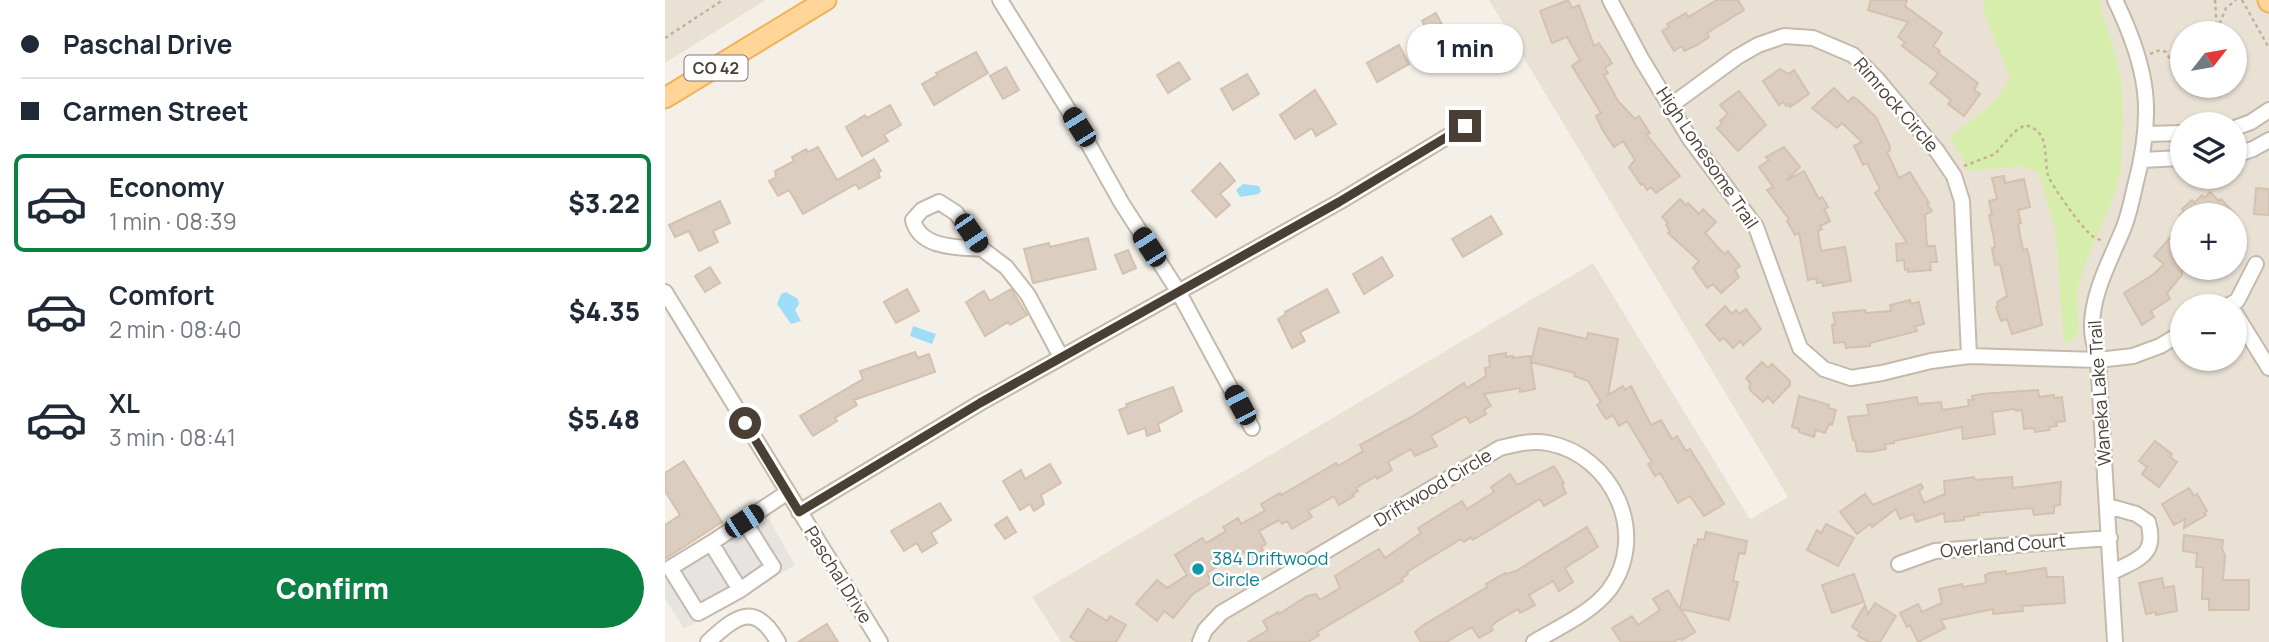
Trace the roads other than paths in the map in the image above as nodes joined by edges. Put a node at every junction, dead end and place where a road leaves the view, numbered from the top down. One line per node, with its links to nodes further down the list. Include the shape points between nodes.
1 (826, 0): 5 (main road, CO 42)
2 (1000, 0): 18 (street)
3 (1610, 0): 6 (street, High Lonesome Trail)
4 (2115, 0): 11 (street, Waneka Lake Trail, via 2140,58 2147,101)
5 (665, 98)
6 (1670, 106): 23 (street, High Lonesome Trail, via 1756,227 1800,348 1824,369 1851,378); 23 (street, Rimrock Circle, via 1758,45 1784,36 1813,38 1853,55 1937,151 1962,201)
7 (2269, 110): 8 (street)
8 (2247, 124)
9 (1465, 126): 18 (street)
10 (2170, 133): 11 (street)
11 (2146, 134): 15 (street, Waneka Lake Trail)
12 (2269, 140): 13 (street)
13 (2247, 151)
14 (2170, 159): 15 (street)
15 (2142, 160): 25 (street, Waneka Lake Trail, via 2125,224 2098,291 2091,330)
16 (982, 249): 16 (street, via 956,213 939,202 913,220 915,231 927,240); 24 (street, via 1006,267 1028,295)
17 (2256, 264): 20 (street)
18 (1178, 291): 24 (street); 27 (street)
19 (665, 292): 28 (street, Paschal Drive)
20 (2241, 294)
21 (2247, 333): 26 (street)
22 (2170, 339): 25 (street, High Lonesome Trail, via 2133,356)
23 (1969, 356): 25 (street, High Lonesome Trail)
24 (1061, 357): 30 (street)
25 (2098, 360): 29 (street, Waneka Lake Trail)
26 (2269, 368)
27 (1252, 428)
28 (787, 492): 30 (street, Paschal Drive); 31 (street)
29 (2108, 506): 32 (street, Waneka Lake Trail); 35 (street, via 2148,522 2152,536 2149,550 2140,559)
30 (799, 512): 39 (street, Paschal Drive)
31 (744, 521): 33 (street); 36 (street, via 773,567)
32 (2110, 538): 34 (street, Overland Court, via 1935,551); 35 (street, Waneka Lake Trail)
33 (711, 543): 36 (street); 36 (street, via 670,568 698,613)
34 (1899, 564)
35 (2111, 573): 42 (street, Waneka Lake Trail)
36 (740, 590)
37 (708, 642): 38 (street, via 736,620 753,616 765,621)
38 (778, 642)
39 (880, 642)
40 (1200, 642): 41 (street, Driftwood Circle, via 1221,613 1500,448 1527,442 1575,451 1598,467 1623,508 1627,536 1624,556 1609,590 1597,604)
41 (1534, 642)
42 (2115, 642)

